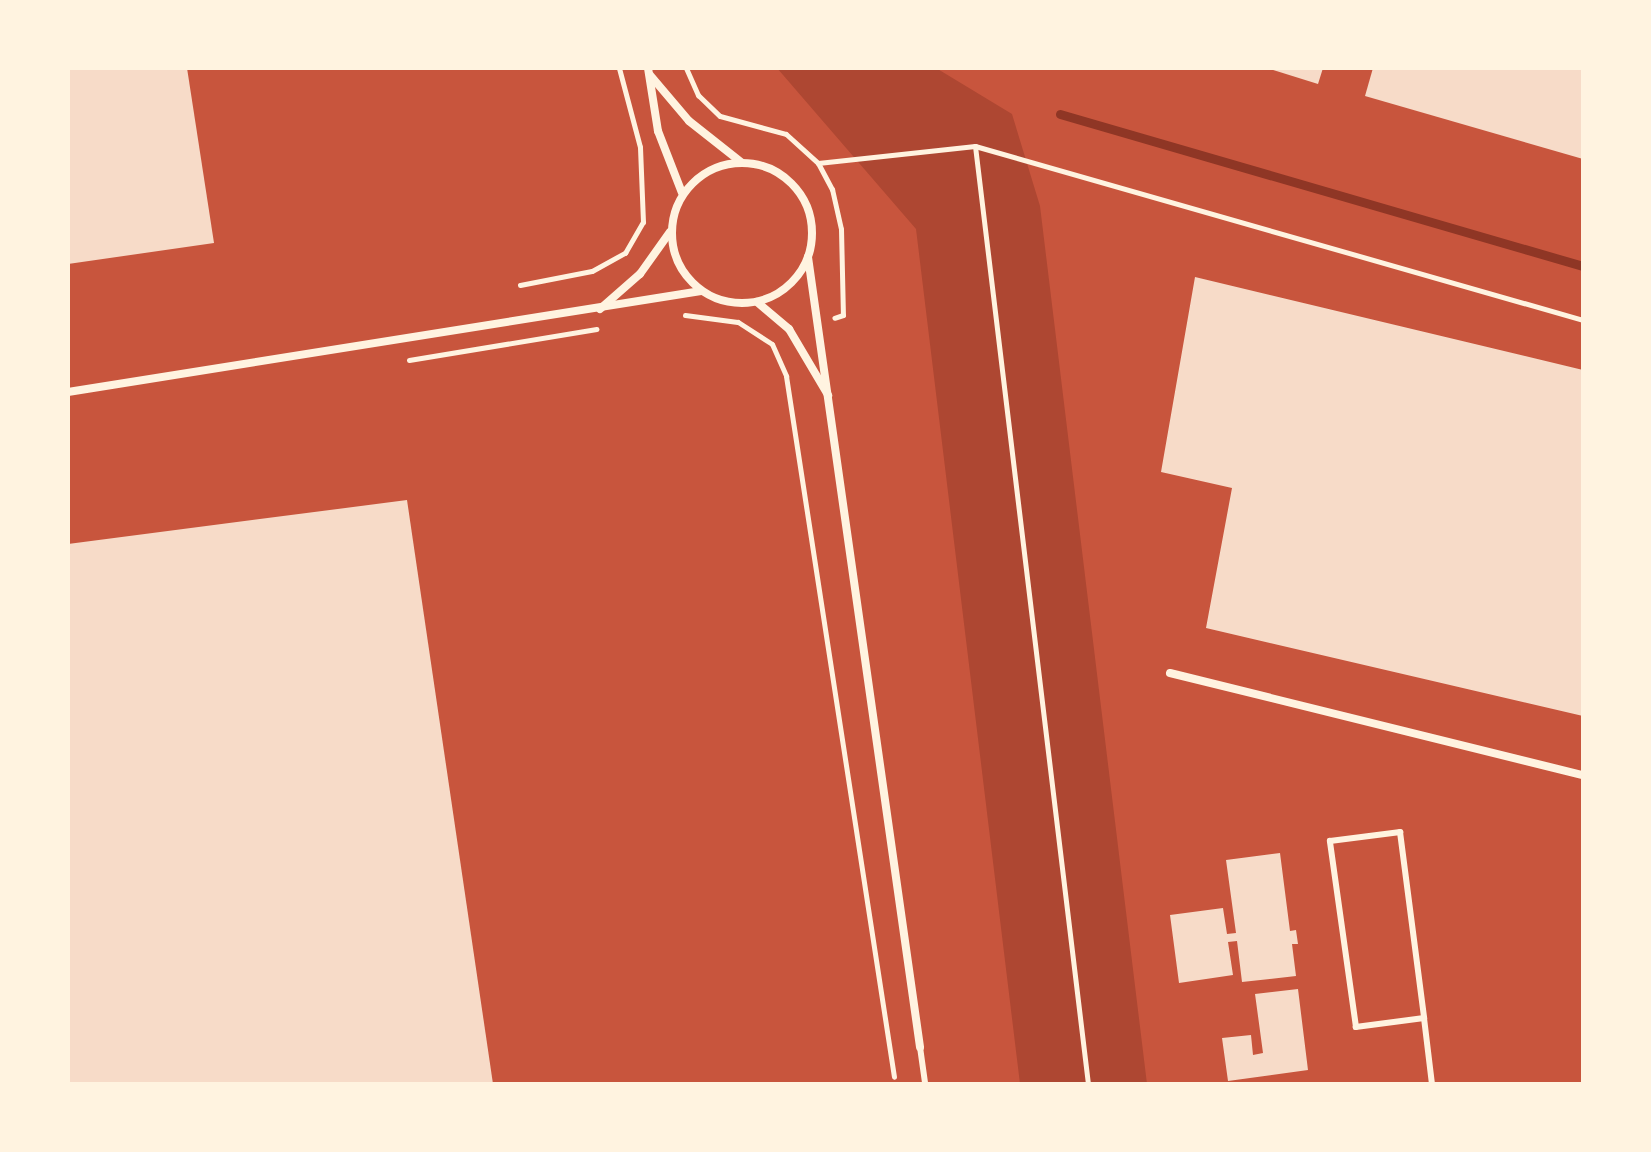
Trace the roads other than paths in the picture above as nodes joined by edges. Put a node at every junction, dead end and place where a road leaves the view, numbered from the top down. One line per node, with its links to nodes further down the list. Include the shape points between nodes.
1 (649, 71): 2 (street, via 689,121); 3 (street, via 658,131)
2 (741, 162): 3 (street, via 708,171); 5 (street, via 784,176 800,192 813,234)
3 (682, 193): 4 (street)
4 (670, 232): 6 (street, via 684,275); 8 (street, via 640,274)
5 (808, 257): 7 (street, via 797,277); 10 (street)
6 (701, 291): 7 (street, via 734,303); 8 (street)
7 (757, 302): 10 (street, via 789,329)
8 (600, 310): 9 (street)
9 (68, 392)
10 (831, 399): 14 (street)
11 (1170, 673): 12 (street)
12 (1583, 775)
13 (1424, 1018): 13 (lane, via 1400,832 1330,841 1356,1027); 16 (lane)
14 (920, 1047): 15 (lane)
15 (925, 1084)
16 (1432, 1084)

